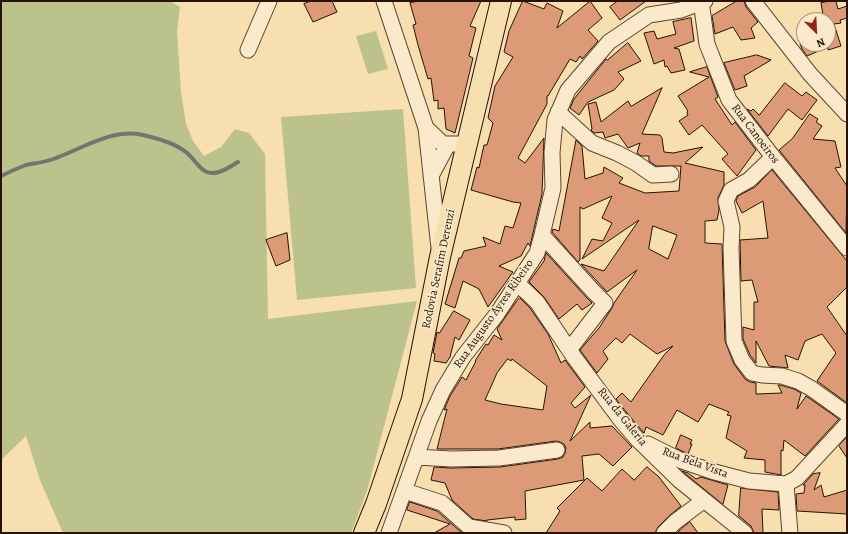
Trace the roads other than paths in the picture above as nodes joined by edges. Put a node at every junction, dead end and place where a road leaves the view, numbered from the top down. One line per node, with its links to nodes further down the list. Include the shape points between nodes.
1 (269, 1): 6 (street)
2 (384, 1): 9 (street)
3 (501, 1): 10 (main road, Rodovia Serafim Derenzi)
4 (753, 1): 8 (street, via 810,74)
5 (702, 2): 7 (street, Rua Augusto Ayres Ribeiro, via 681,10 649,15 609,42 568,90); 11 (street, Rua Canoeiros, via 707,44 729,100)
6 (248, 50)
7 (558, 112): 12 (street, via 592,143 630,159 653,175); 16 (street, Rua Augusto Ayres Ribeiro, via 552,153 553,188)
8 (847, 114)
9 (426, 128): 10 (street, via 443,144); 13 (street)
10 (458, 144): 13 (street); 15 (main road, Rodovia Serafim Derenzi)
11 (772, 157): 17 (street, Rua Canoeiros); 21 (street, via 749,180 731,190 726,201 732,227 734,341 742,360 752,373 782,376 798,382)
12 (670, 174)
13 (431, 176): 14 (street)
14 (433, 194): 15 (street); 18 (street)
15 (454, 201): 18 (main road, Rodovia Serafim Derenzi)
16 (542, 235): 19 (street, Rua Augusto Ayres Ribeiro, via 537,253); 20 (street, via 605,303)
17 (847, 248)
18 (440, 257): 30 (main road, Rodovia Serafim Derenzi, via 412,399)
19 (518, 284): 20 (street, Rua da Galeria, via 537,302); 25 (street, Rua Augusto Ayres Ribeiro, via 463,357 444,388)
20 (569, 350): 23 (street, Rua da Galeria)
21 (847, 414)
22 (847, 424): 27 (street, via 797,478)
23 (638, 440): 26 (street, Rua Bela Vista); 29 (street, Rua da Galeria)
24 (557, 450): 25 (street, via 498,458)
25 (417, 457): 28 (street, Rua Augusto Ayres Ribeiro)
26 (702, 468): 27 (street, Rua Bela Vista, via 748,481); 29 (street)
27 (786, 484): 35 (street)
28 (405, 491): 31 (street, Rua Augusto Ayres Ribeiro); 32 (street, via 442,503 469,527)
29 (698, 496): 33 (street); 34 (street, Rua da Galeria)
30 (364, 533)
31 (389, 533)
32 (504, 533)
33 (664, 533)
34 (745, 533)
35 (790, 533)

